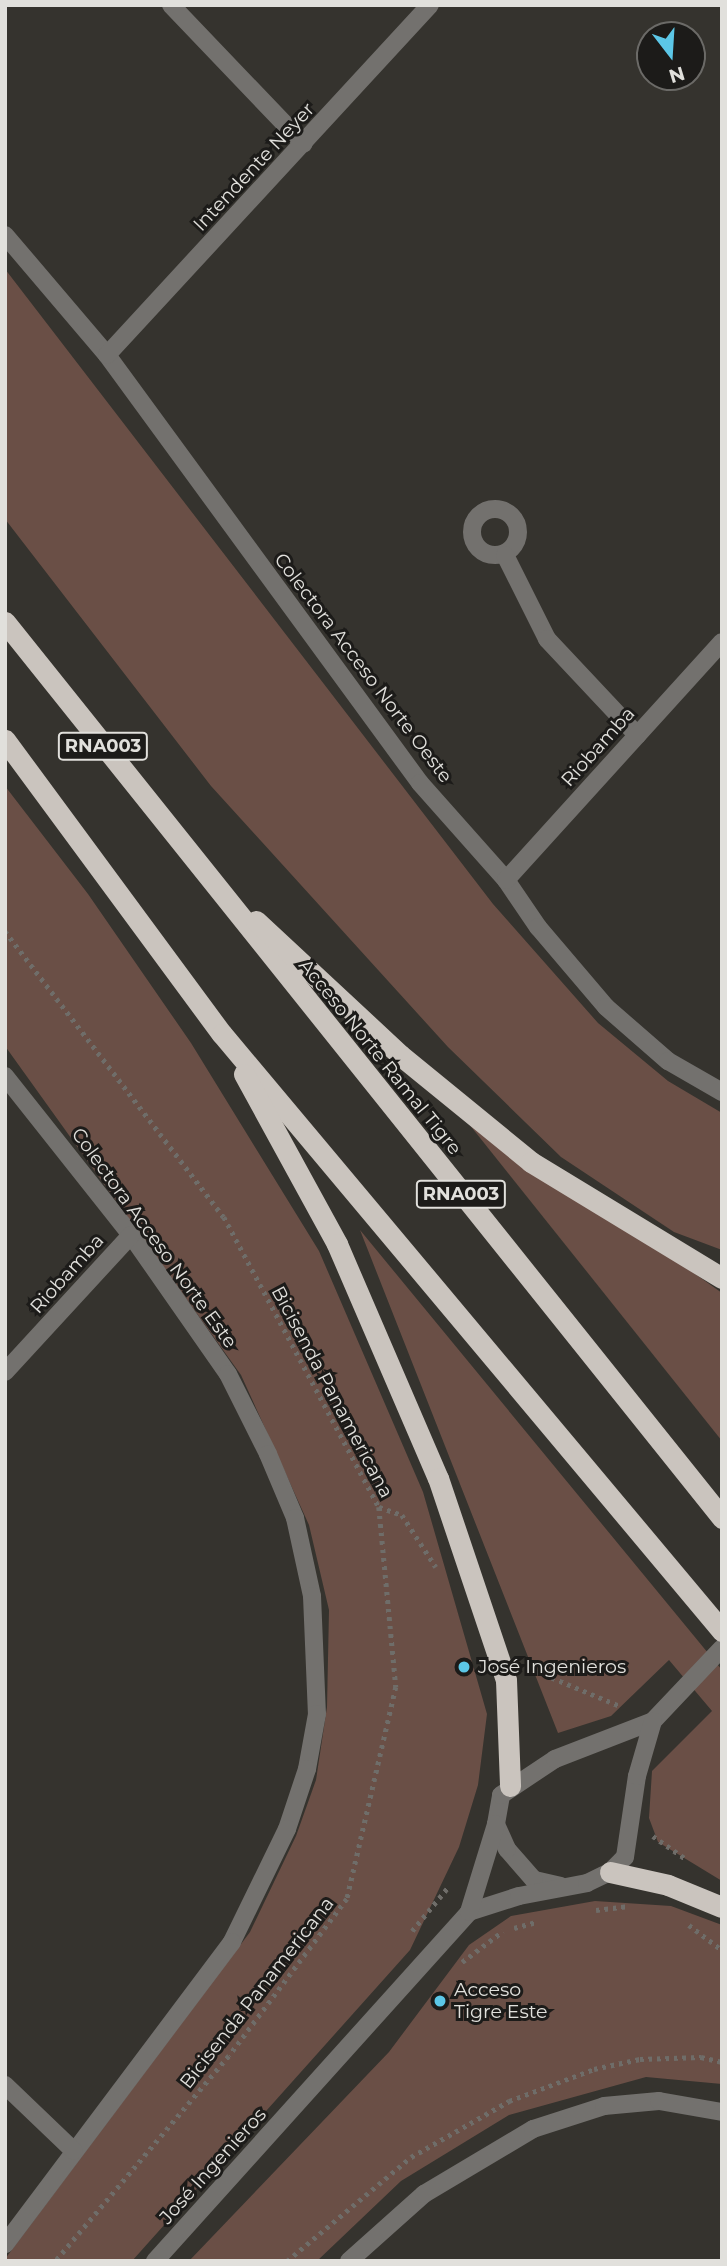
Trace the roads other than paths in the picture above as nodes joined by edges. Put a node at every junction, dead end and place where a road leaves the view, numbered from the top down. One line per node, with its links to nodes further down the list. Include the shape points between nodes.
1 (171, 5): 3 (street)
2 (430, 5): 3 (street, Intendente Neyer)
3 (304, 144): 5 (street, Intendente Neyer)
4 (5, 235): 5 (street, Colectora Acceso Norte Oeste)
5 (107, 355): 12 (street, Colectora Acceso Norte Oeste, via 420,783)
6 (505, 555): 9 (street, via 547,639)
7 (5, 622): 11 (highway, Acceso Norte Ramal Tigre / RNA003)
8 (722, 642): 9 (street, Riobamba)
9 (637, 734): 12 (street, Riobamba)
10 (5, 740): 13 (highway)
11 (201, 870): 17 (highway, via 400,1055 531,1162); 19 (highway, Acceso Norte Ramal Tigre / RNA003)
12 (506, 880): 15 (street, Colectora Acceso Norte Oeste, via 606,1007 668,1061)
13 (222, 1034): 20 (highway); 23 (highway, via 337,1244 438,1478 506,1680)
14 (5, 1076): 16 (street, Colectora Acceso Norte Este)
15 (722, 1092)
16 (131, 1235): 18 (street, Riobamba); 31 (street, Colectora Acceso Norte Este, via 228,1374 295,1518 312,1596 317,1714 307,1769 287,1829 232,1942)
17 (722, 1278)
18 (9, 1361)
19 (722, 1518)
20 (722, 1631)
21 (722, 1648): 22 (street)
22 (653, 1721): 23 (street, via 555,1759); 25 (street, via 637,1776 631,1839 625,1857)
23 (510, 1786): 24 (street, José Ingenieros, via 501,1795)
24 (496, 1824): 26 (street, via 507,1849 534,1880); 28 (street, José Ingenieros)
25 (610, 1872): 26 (street, via 587,1883); 27 (highway, via 667,1885)
26 (561, 1886): 28 (street)
27 (722, 1907)
28 (469, 1912): 33 (street, José Ingenieros)
29 (5, 2085): 31 (street)
30 (722, 2112): 34 (street, via 659,2101 604,2106 533,2129 424,2194)
31 (74, 2151): 32 (street)
32 (5, 2244)
33 (155, 2261)
34 (349, 2261)

